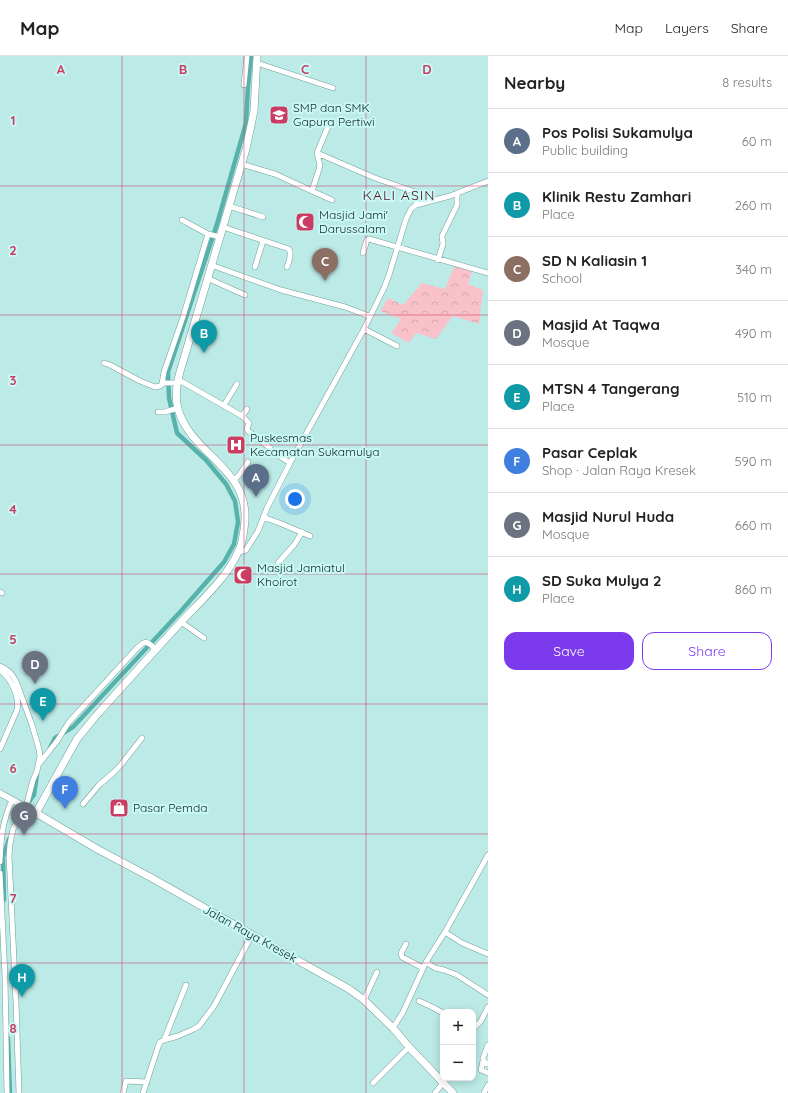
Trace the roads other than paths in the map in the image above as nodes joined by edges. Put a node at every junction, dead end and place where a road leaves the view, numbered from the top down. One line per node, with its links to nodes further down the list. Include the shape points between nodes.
1 (252, 57): 2 (main road); 2 (street); 4 (street)
2 (250, 79): 3 (street); 7 (main road, via 254,111)
3 (244, 84)
4 (333, 88)
5 (328, 124): 6 (street)
6 (317, 153): 9 (street, via 320,166); 12 (street, via 415,192)
7 (242, 164): 9 (street, via 275,174); 13 (main road)
8 (488, 181): 10 (street)
9 (312, 191): 11 (street)
10 (457, 193): 12 (street); 22 (street, via 457,205 442,236 443,244)
11 (332, 200)
12 (416, 205): 20 (street, via 408,214)
13 (229, 206): 14 (street); 16 (main road)
14 (262, 217)
15 (182, 220): 17 (street)
16 (223, 227): 18 (main road); 19 (street)
17 (210, 234): 18 (street); 34 (street, via 164,372)
18 (219, 237): 23 (main road)
19 (264, 241): 24 (street); 25 (street, via 290,251)
20 (398, 248): 21 (street, via 369,239); 22 (street); 29 (street, via 390,275)
21 (364, 253)
22 (438, 260): 26 (street)
23 (212, 265): 27 (main road); 29 (street)
24 (255, 267)
25 (287, 267)
26 (488, 273)
27 (207, 278): 28 (street); 33 (main road)
28 (244, 295)
29 (370, 316): 30 (street)
30 (364, 329): 31 (street); 42 (street)
31 (397, 346)
32 (104, 363): 34 (street, via 152,386 158,387)
33 (176, 382): 34 (street); 36 (street); 37 (main road)
34 (163, 384)
35 (237, 384): 36 (street)
36 (224, 406): 40 (street)
37 (176, 409): 39 (street); 43 (main road, via 191,434)
38 (247, 409): 40 (street)
39 (158, 412)
40 (242, 416): 42 (street, via 249,421 248,431)
41 (248, 462): 43 (street)
42 (290, 463): 44 (street)
43 (234, 480): 47 (main road, via 242,496 245,510 244,530)
44 (263, 517): 45 (street); 47 (street, via 246,550)
45 (302, 532): 46 (street); 48 (street)
46 (310, 536)
47 (238, 552): 49 (main road, via 217,583)
48 (278, 563)
49 (181, 622): 50 (street); 51 (main road)
50 (204, 638)
51 (151, 646): 56 (street, via 144,642 138,647 69,722); 61 (main road, via 77,739)
52 (0, 666): 56 (street, via 8,670 16,681 39,749)
53 (0, 670): 55 (street, via 9,679 18,705)
54 (142, 738): 59 (street, via 120,766)
55 (0, 749)
56 (38, 766): 60 (street)
57 (0, 794): 58 (street, Jalan Raya Kresek)
58 (14, 801): 60 (street, Jalan Raya Kresek); 63 (street, via 4,821)
59 (83, 804)
60 (24, 806): 61 (street, Jalan Raya Kresek); 64 (street, via 12,833)
61 (36, 813): 68 (main road, Jalan Raya Kresek)
62 (488, 855): 67 (street)
63 (0, 862)
64 (4, 873): 65 (street); 93 (street, via 16,1002)
65 (1, 913): 66 (street)
66 (1, 928): 82 (street, via 5,977)
67 (445, 932): 70 (street); 71 (street)
68 (252, 935): 76 (main road, Jalan Raya Kresek, via 338,981); 83 (street, via 214,1006 199,1026)
69 (406, 944): 72 (street, via 401,953 402,957)
70 (488, 954)
71 (426, 962): 72 (street); 75 (street, via 457,976)
72 (423, 968): 81 (street)
73 (377, 972): 76 (street)
74 (186, 985): 83 (street)
75 (488, 995)
76 (364, 1000): 81 (main road, Jalan Raya Kresek)
77 (419, 1001): 79 (street)
78 (488, 1007): 80 (street)
79 (440, 1012)
80 (476, 1026)
81 (393, 1028): 85 (main road, Jalan Raya Kresek)
82 (3, 1035): 92 (street)
83 (164, 1040): 88 (street, via 160,1042)
84 (488, 1045): 86 (street, via 483,1058)
85 (409, 1047): 89 (street); 90 (main road, Jalan Raya Kresek)
86 (486, 1063): 87 (street, via 482,1070)
87 (488, 1073)
88 (147, 1082): 94 (street, via 126,1081); 95 (street)
89 (373, 1083)
90 (443, 1083): 96 (street); 97 (main road, Jalan Raya Kresek)
91 (488, 1085): 98 (street)
92 (7, 1093)
93 (19, 1093)
94 (123, 1093)
95 (143, 1093)
96 (435, 1093)
97 (453, 1093)
98 (484, 1093)

